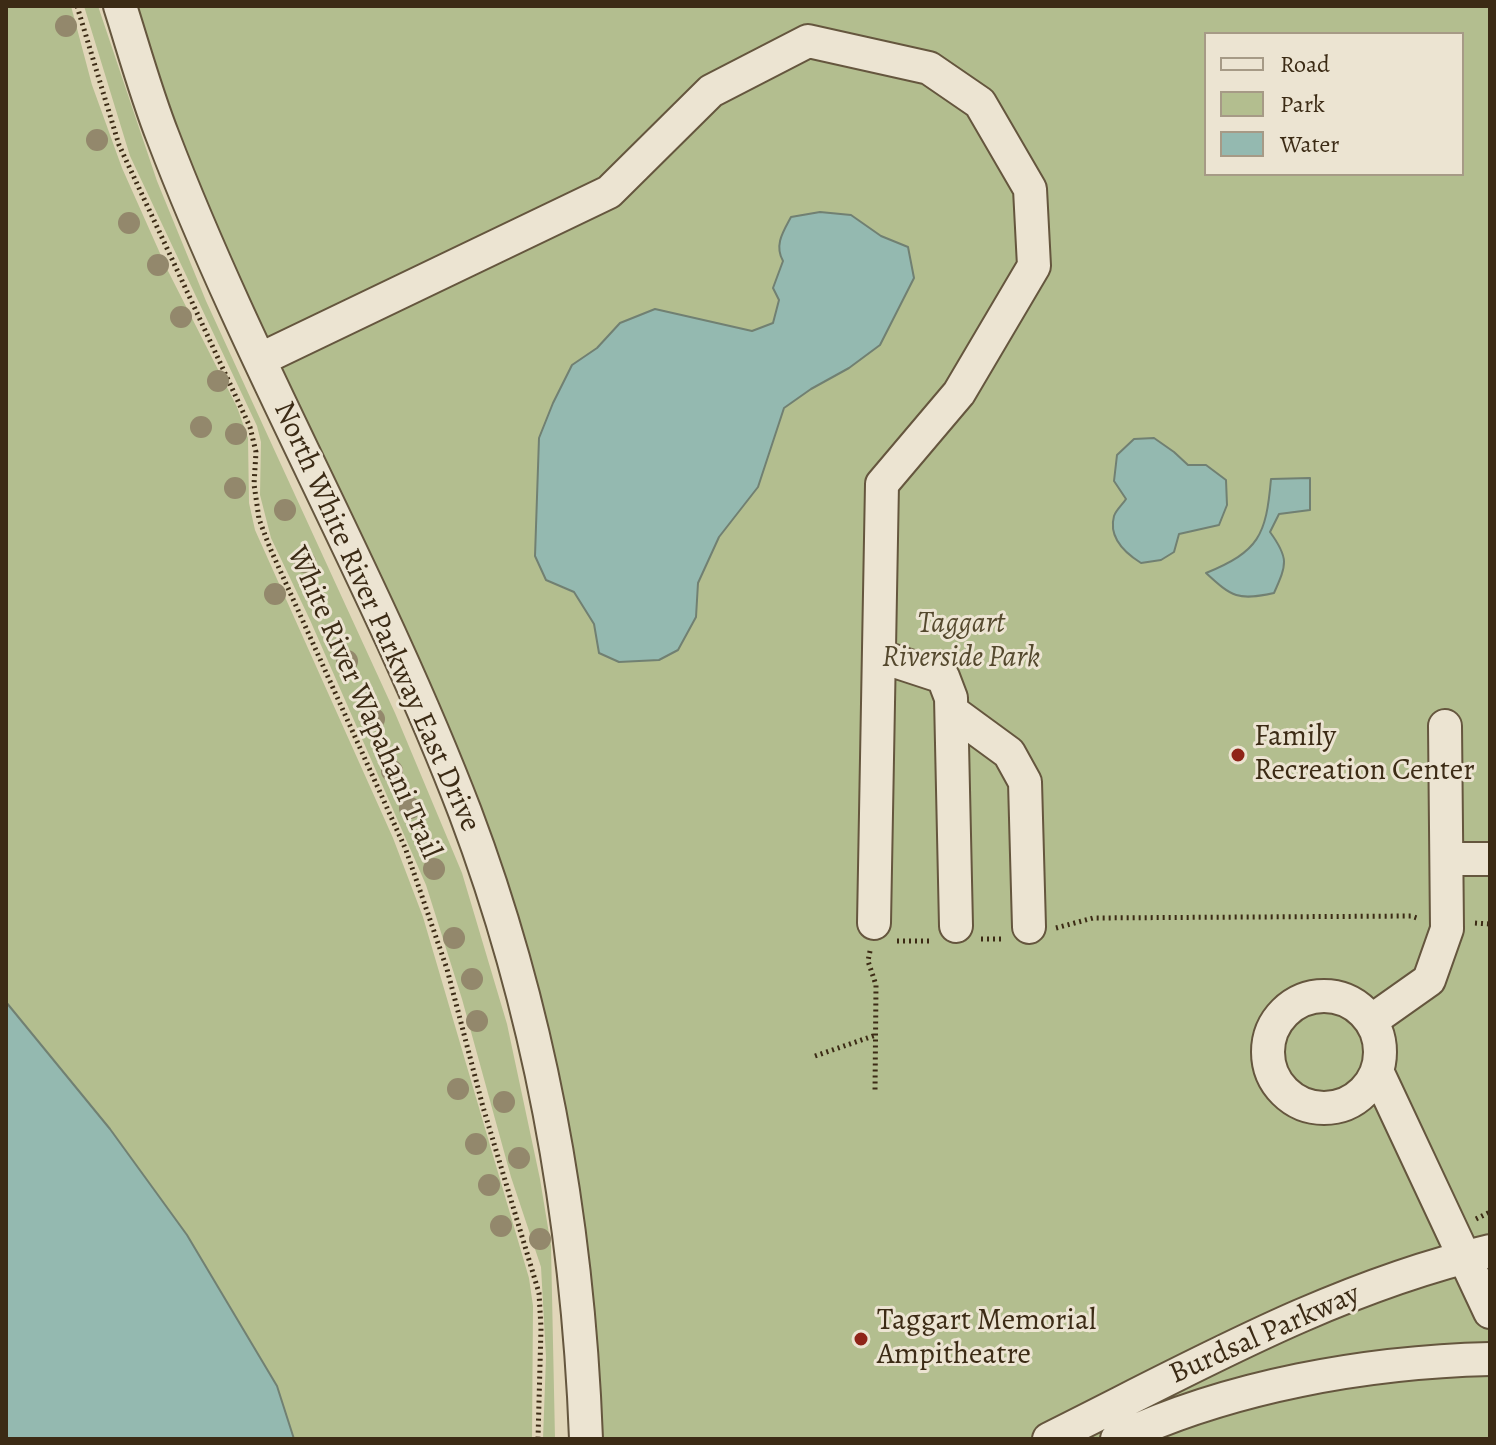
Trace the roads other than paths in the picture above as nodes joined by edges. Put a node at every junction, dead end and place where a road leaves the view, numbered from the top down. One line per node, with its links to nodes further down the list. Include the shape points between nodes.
1 (120, 6): 2 (street, North White River Parkway East Drive, via 168,149)
2 (261, 359): 3 (street, via 609,192 711,91 808,41 929,68 980,103 1030,189 1034,266 959,393 882,484); 16 (street, North White River Parkway East Drive, via 438,744 511,953 560,1168 576,1285)
3 (879, 656): 4 (street, via 943,677); 8 (street)
4 (953, 712): 9 (street); 10 (street, via 1009,753 1025,782)
5 (1445, 726): 6 (street)
6 (1447, 859): 7 (street); 11 (street, via 1447,929 1429,980)
7 (1490, 859)
8 (873, 932)
9 (958, 935)
10 (1031, 935)
11 (1371, 1021): 12 (street, via 1381,1054); 12 (street, via 1341,998 1303,999 1275,1022 1267,1059 1283,1093 1317,1109 1354,1100)
12 (1377, 1071): 13 (street)
13 (1478, 1254): 14 (street); 17 (street, Burdsal Parkway, via 1302,1315)
14 (1490, 1312)
15 (1490, 1359): 18 (street, Burdsal Parkway, via 1381,1366 1265,1389)
16 (586, 1439)
17 (1049, 1439)
18 (1117, 1439)

